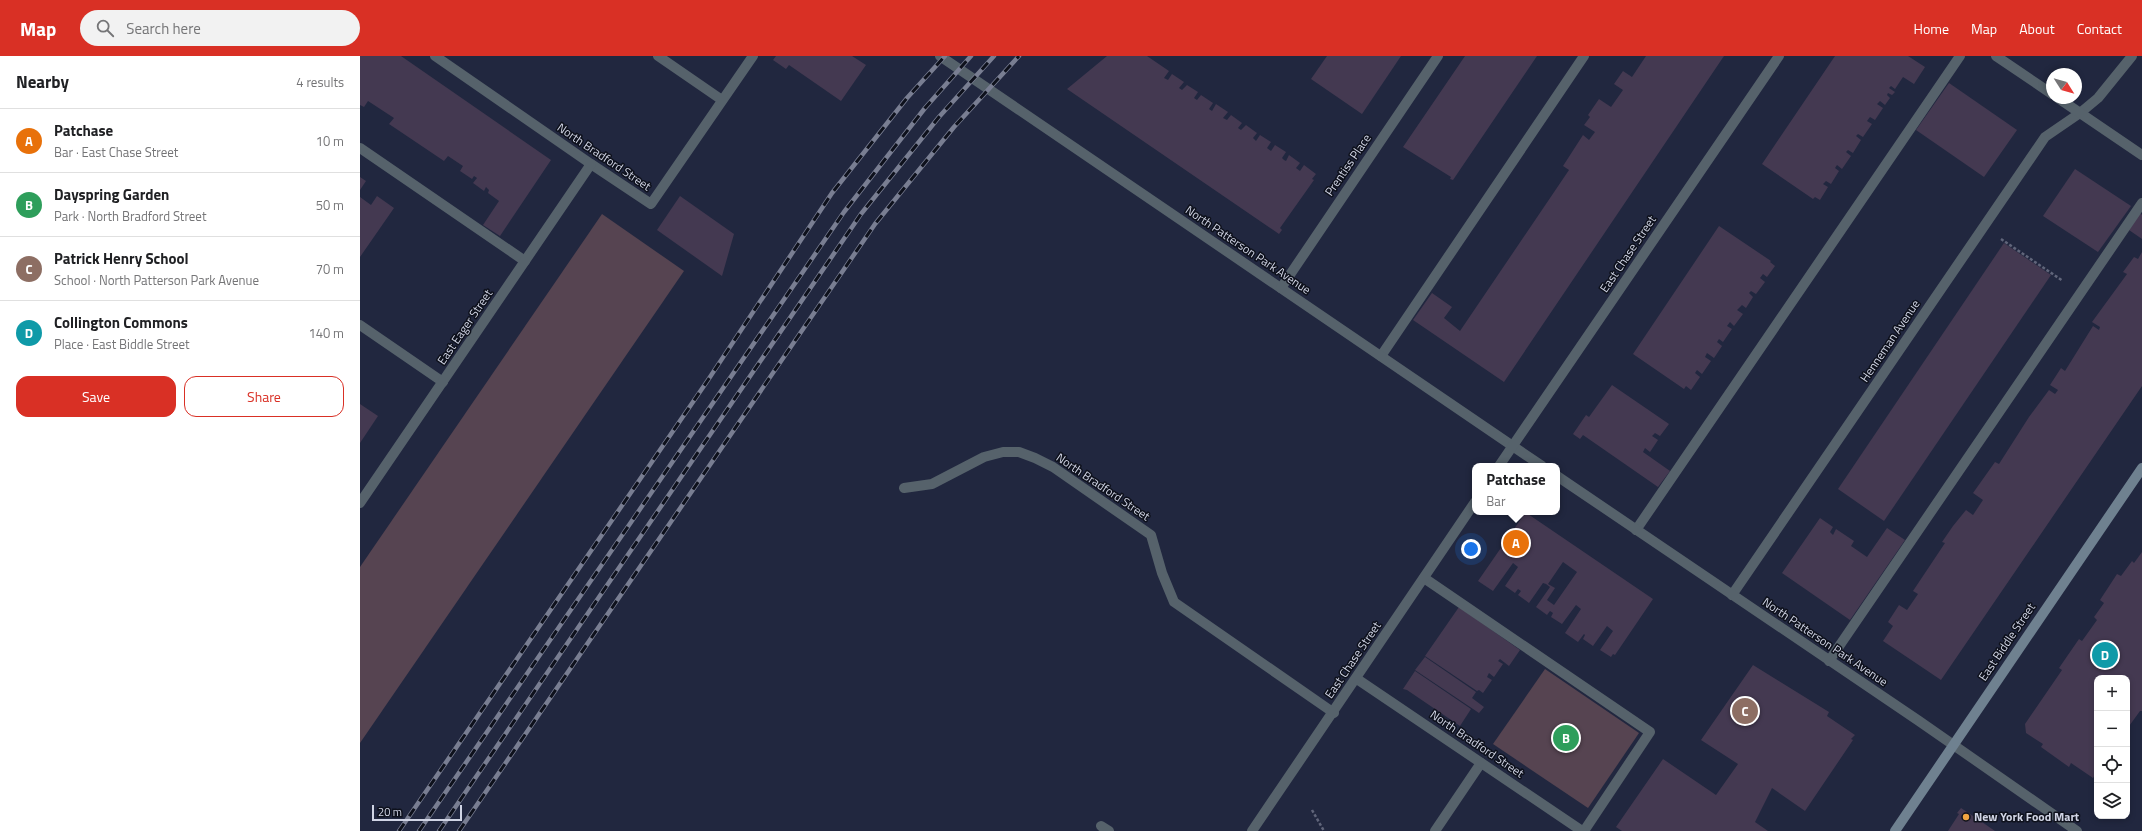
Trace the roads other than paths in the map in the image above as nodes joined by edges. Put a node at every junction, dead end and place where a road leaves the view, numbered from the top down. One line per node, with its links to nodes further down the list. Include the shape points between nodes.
1 (435, 56): 17 (street, North Bradford Street)
2 (658, 56): 12 (street)
3 (753, 56): 12 (street, North Bradford Street)
4 (940, 56): 20 (street, North Patterson Park Avenue)
5 (1438, 56): 20 (street, Prentiss Place)
6 (1584, 56): 22 (street)
7 (1779, 56): 24 (street, East Chase Street)
8 (1960, 56): 32 (street)
9 (1996, 56): 11 (street)
10 (2132, 56): 14 (street, Henneman Avenue, via 2098,98)
11 (2046, 90)
12 (722, 100): 17 (street, North Bradford Street, via 651,204)
13 (2067, 104): 14 (street)
14 (2080, 113): 16 (street); 34 (street, Henneman Avenue, via 2045,137)
15 (360, 148): 19 (street)
16 (2142, 155)
17 (591, 164): 19 (street, East Eager Street)
18 (2142, 203): 35 (street)
19 (525, 261): 23 (street, East Eager Street)
20 (1281, 288): 22 (street, North Patterson Park Avenue)
21 (360, 325): 23 (street)
22 (1381, 356): 24 (street, North Patterson Park Avenue)
23 (443, 382): 30 (street, East Eager Street)
24 (1513, 446): 25 (street, East Chase Street); 26 (street, North Patterson Park Avenue)
25 (1501, 463)
26 (1538, 463)
27 (2142, 468): 38 (street, East Biddle Street)
28 (1560, 478): 32 (street, North Patterson Park Avenue)
29 (904, 488): 37 (street, North Bradford Street, via 932,484 984,457 1003,452 1019,452 1053,467 1151,536 1174,602)
30 (360, 503)
31 (1472, 506): 33 (street, East Chase Street)
32 (1636, 530): 34 (street, North Patterson Park Avenue)
33 (1424, 578): 36 (street, East Chase Street); 42 (street, via 1650,732)
34 (1732, 595): 35 (street, North Patterson Park Avenue)
35 (1829, 660): 38 (street, North Patterson Park Avenue)
36 (1357, 679): 37 (street, East Chase Street); 39 (street, North Bradford Street)
37 (1334, 713): 40 (street, East Chase Street)
38 (1953, 745): 43 (street, East Biddle Street); 44 (street, North Patterson Park Avenue)
39 (1481, 763): 41 (street); 42 (street, North Bradford Street)
40 (1252, 831)
41 (1435, 831)
42 (1583, 831)
43 (1895, 831)
44 (2077, 831)

